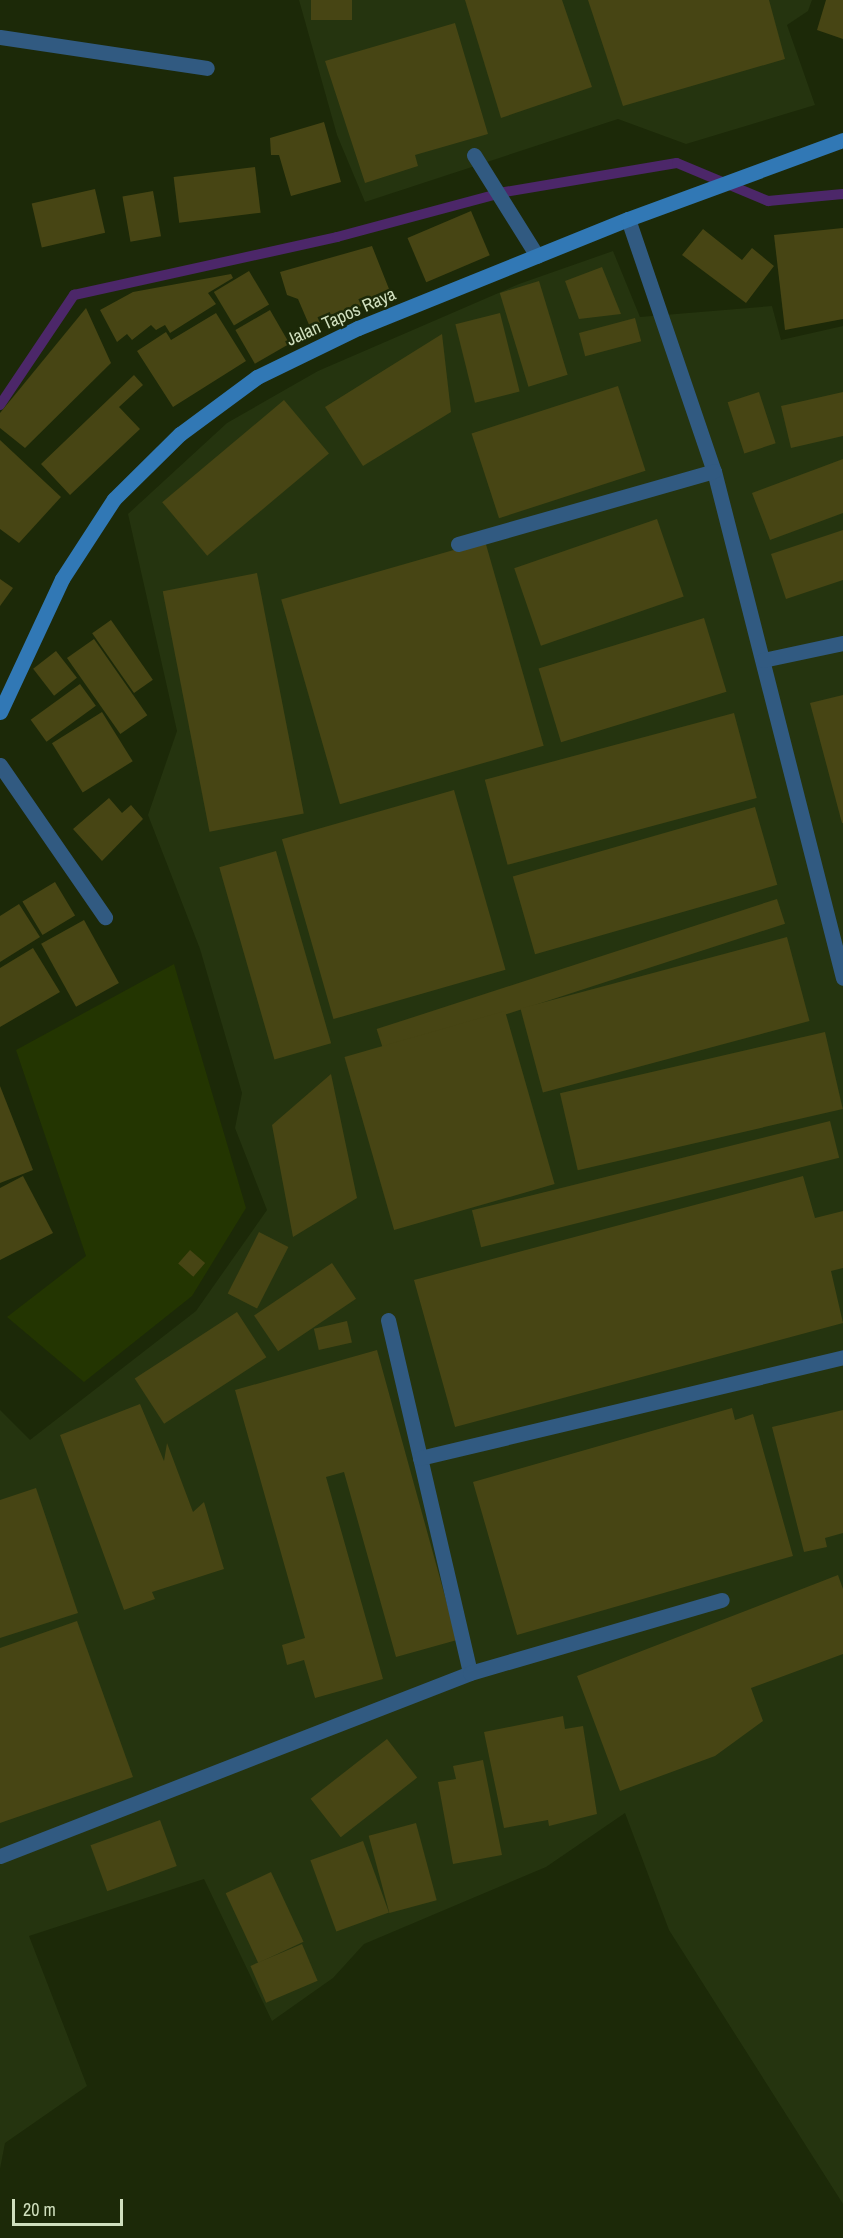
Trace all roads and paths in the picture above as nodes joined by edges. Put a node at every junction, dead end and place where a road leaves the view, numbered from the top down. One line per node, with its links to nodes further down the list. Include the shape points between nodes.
1 (0, 37): 2 (street)
2 (207, 68)
3 (843, 140): 5 (main road, Jalan Tapos Raya)
4 (474, 155): 6 (street)
5 (628, 219): 6 (main road, Jalan Tapos Raya); 7 (street)
6 (537, 256): 11 (main road, Jalan Tapos Raya, via 358,328 257,377 180,434 114,499 62,579)
7 (714, 471): 8 (street); 10 (street)
8 (458, 544)
9 (843, 643): 10 (street)
10 (763, 660): 14 (street)
11 (0, 712)
12 (0, 765): 13 (street)
13 (105, 917)
14 (843, 978)
15 (388, 1320): 17 (street)
16 (843, 1357): 17 (street)
17 (420, 1458): 19 (street)
18 (722, 1600): 19 (street)
19 (470, 1673): 20 (street)
20 (0, 1856)

